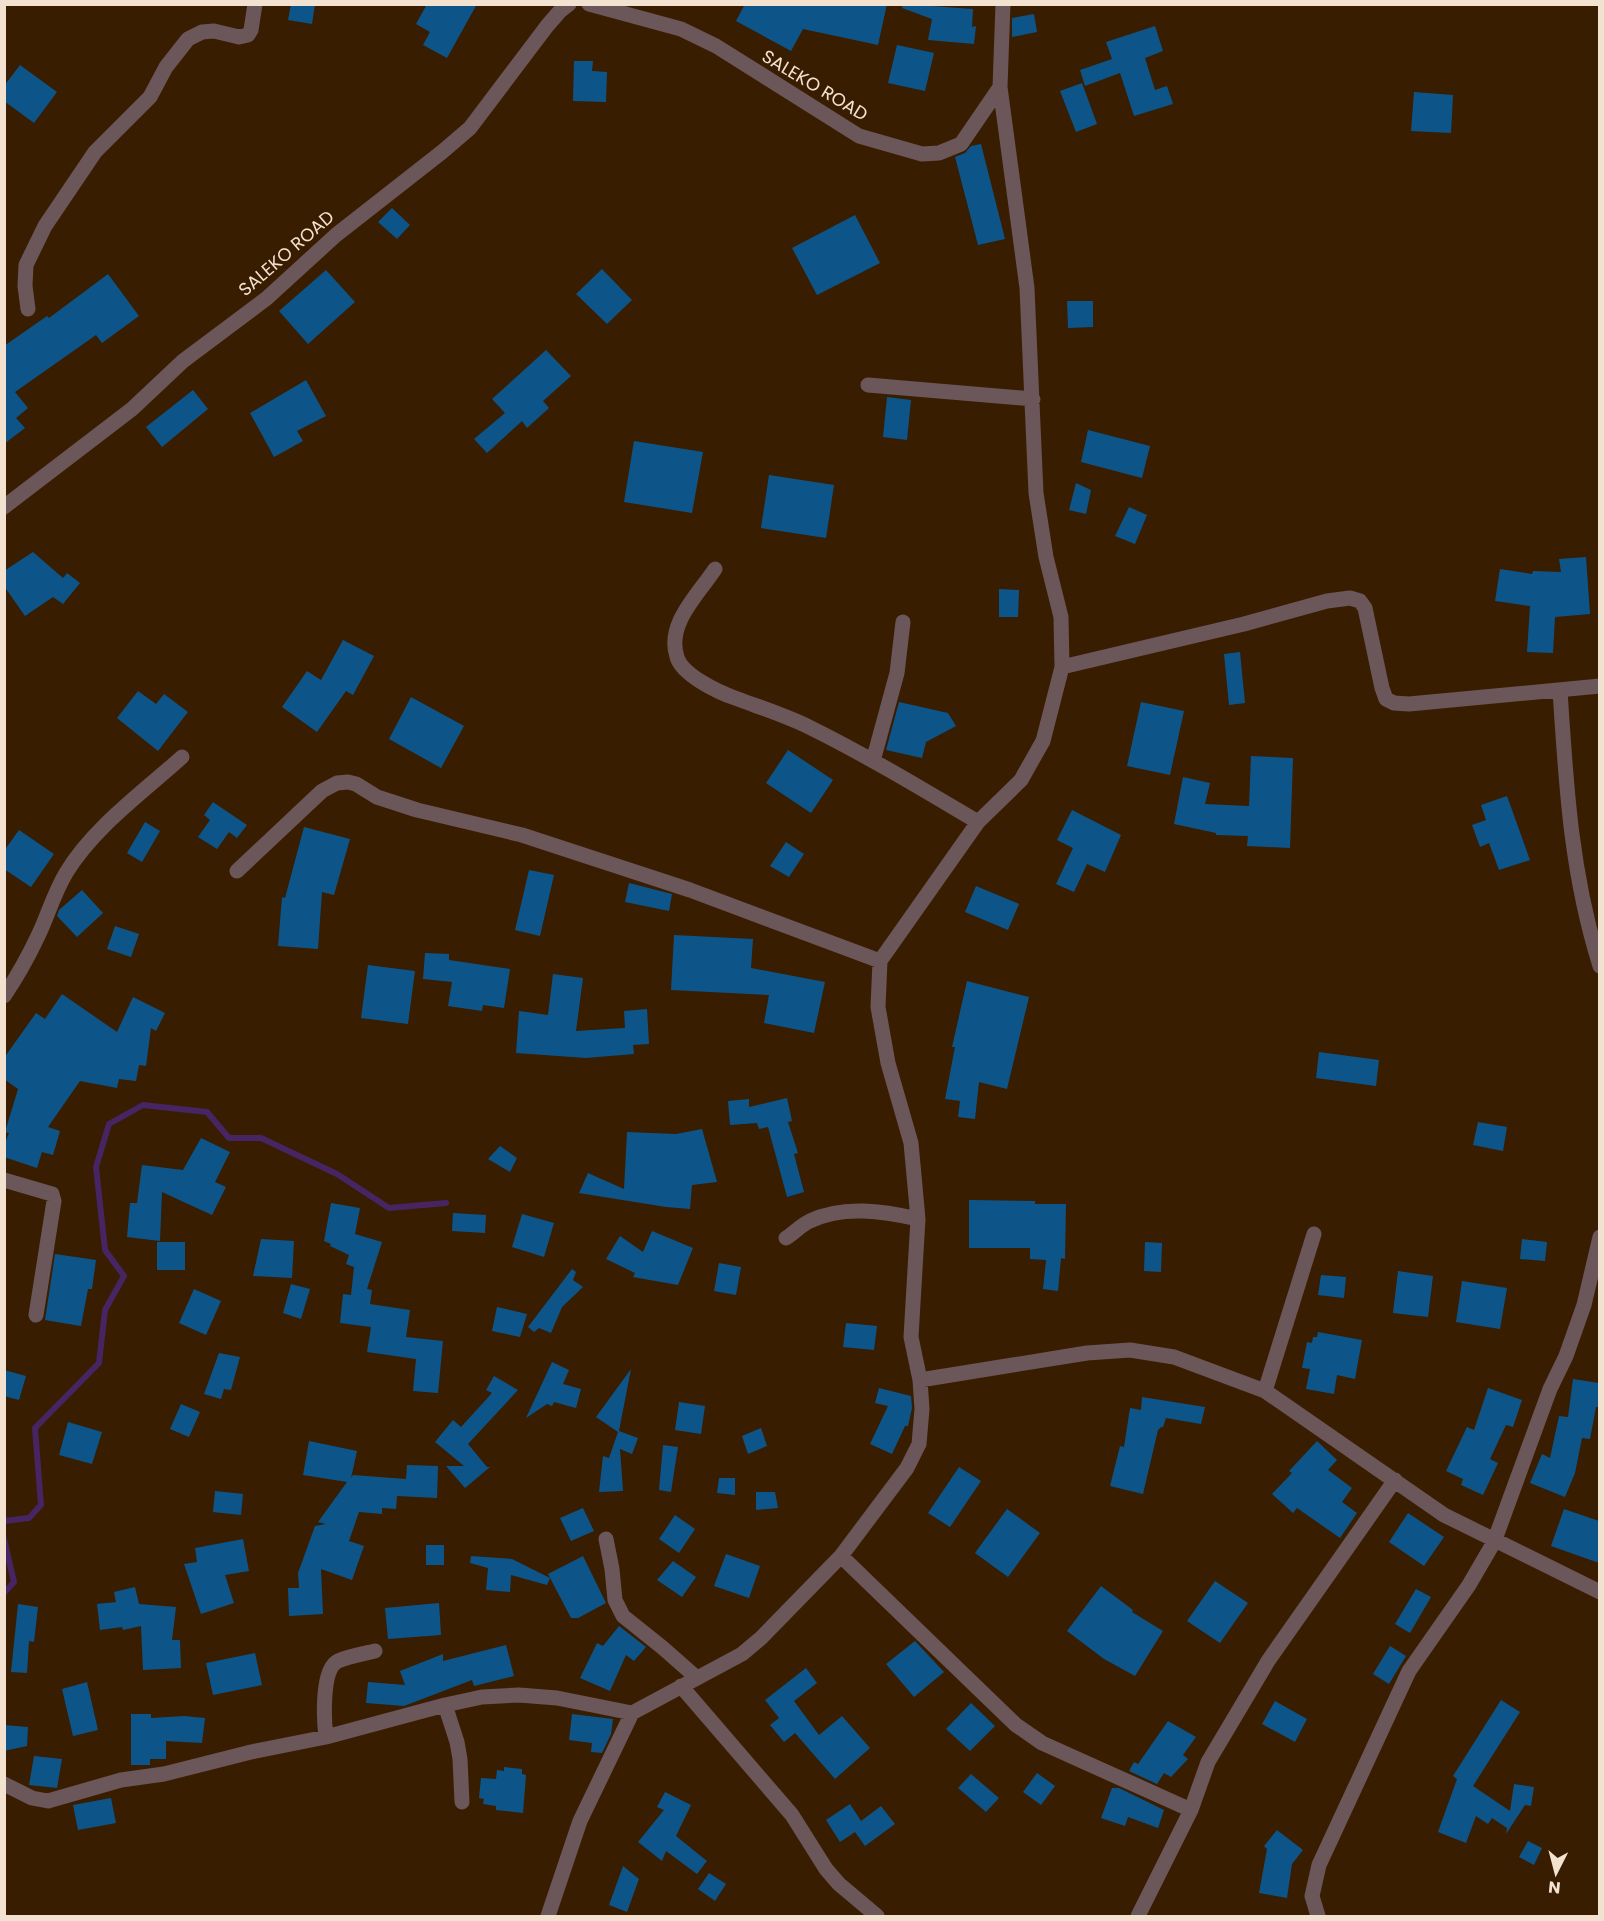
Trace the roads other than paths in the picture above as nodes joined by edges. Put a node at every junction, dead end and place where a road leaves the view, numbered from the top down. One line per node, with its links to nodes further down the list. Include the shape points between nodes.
1 (255, 4): 6 (street, via 248,36 214,31 188,39 166,67 150,97 95,152 45,226 26,265)
2 (569, 4): 9 (street, SALEKO ROAD, via 547,26 470,128 336,235 267,298 183,361 132,409)
3 (589, 4): 5 (street, SALEKO ROAD, via 681,29 716,46 860,136 922,154 939,153 961,144)
4 (1003, 4): 5 (street)
5 (1000, 87): 8 (street, via 1027,288)
6 (28, 309)
7 (868, 385): 8 (street)
8 (1033, 399): 12 (street, via 1036,493 1061,617)
9 (4, 507)
10 (715, 569): 16 (street, via 677,624 677,660 716,690 805,725)
11 (903, 622): 16 (street, via 897,673)
12 (1062, 667): 14 (street, via 1350,598 1360,601 1365,608 1382,688 1386,699 1394,703); 17 (street, via 1043,741 1021,780)
13 (1599, 686): 14 (street)
14 (1560, 690): 20 (street, via 1573,850)
15 (182, 757): 21 (street, via 82,849)
16 (873, 761): 17 (street)
17 (978, 822): 19 (street)
18 (237, 871): 19 (street, via 322,791 348,782 417,810 522,835 690,890)
19 (880, 962): 23 (street, via 878,1007 888,1063 912,1143)
20 (1599, 966)
21 (4, 996)
22 (4, 1180): 27 (street, via 51,1194 54,1201)
23 (918, 1219): 26 (street, via 864,1211 833,1214 809,1222); 28 (street, via 910,1337)
24 (1314, 1234): 29 (street)
25 (1599, 1237): 32 (street, via 1584,1305)
26 (786, 1238)
27 (36, 1315)
28 (920, 1380): 29 (street, via 1087,1353 1130,1350 1174,1357); 33 (street, via 919,1444 907,1468)
29 (1265, 1391): 30 (street)
30 (1395, 1480): 32 (street, via 1444,1515); 43 (street, via 1268,1661 1208,1762)
31 (606, 1539): 36 (street, via 615,1600 623,1616)
32 (1494, 1542): 34 (street); 47 (street, via 1409,1671 1368,1758 1319,1865 1312,1896)
33 (841, 1556): 36 (street, via 748,1649); 43 (street, via 1016,1725 1042,1743)
34 (1599, 1592)
35 (375, 1651): 40 (street, via 333,1665 324,1704)
36 (697, 1678): 37 (street)
37 (681, 1686): 39 (street); 45 (street, via 792,1815 825,1869)
38 (445, 1705): 39 (street, via 519,1695 557,1698); 40 (street); 42 (street, via 460,1759)
39 (632, 1713): 44 (street, via 580,1821)
40 (326, 1737): 41 (street, via 121,1780 48,1801)
41 (4, 1784)
42 (462, 1802)
43 (1191, 1810): 46 (street)
44 (548, 1917)
45 (878, 1917)
46 (1138, 1917)
47 (1318, 1917)

